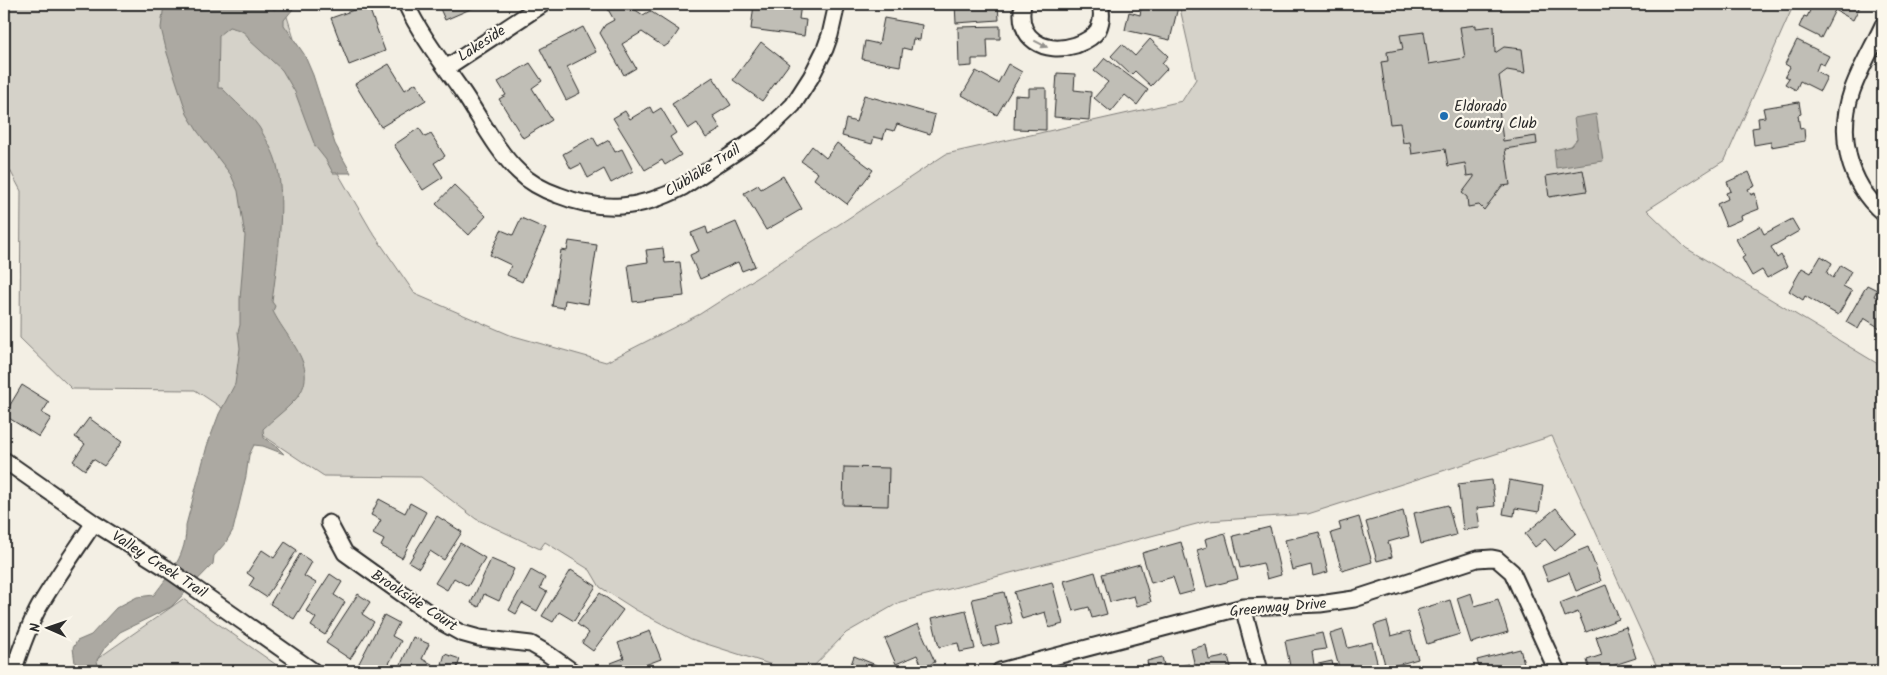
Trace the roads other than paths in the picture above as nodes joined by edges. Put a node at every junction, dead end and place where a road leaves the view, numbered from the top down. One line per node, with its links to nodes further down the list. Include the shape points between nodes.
1 (406, 4): 7 (street, Clublake Trail)
2 (543, 4): 7 (street, Lakeside)
3 (837, 4): 7 (street, Clublake Trail, via 825,49 803,91 785,114 762,134 683,187 636,205 580,203 529,181 501,151)
4 (1023, 4): 5 (street, one-way to 5, via 1022,24 1029,35 1044,46 1057,48 1080,44 1093,36 1100,26)
5 (1100, 4)
6 (1883, 25): 8 (street, via 1852,90 1845,136 1857,180)
7 (446, 68)
8 (1883, 212)
9 (4, 460): 10 (street, Valley Creek Trail)
10 (94, 523): 13 (street, via 38,609); 14 (street, Valley Creek Trail, via 166,568)
11 (329, 523): 15 (street, Brookside Court, via 345,554 443,623 479,638 531,644)
12 (1243, 608): 16 (street, Greenway Drive); 17 (street); 18 (street, Greenway Drive, via 1341,602 1468,562 1497,559 1512,572)
13 (13, 671)
14 (313, 671)
15 (572, 671)
16 (1000, 671)
17 (1260, 671)
18 (1557, 671)

